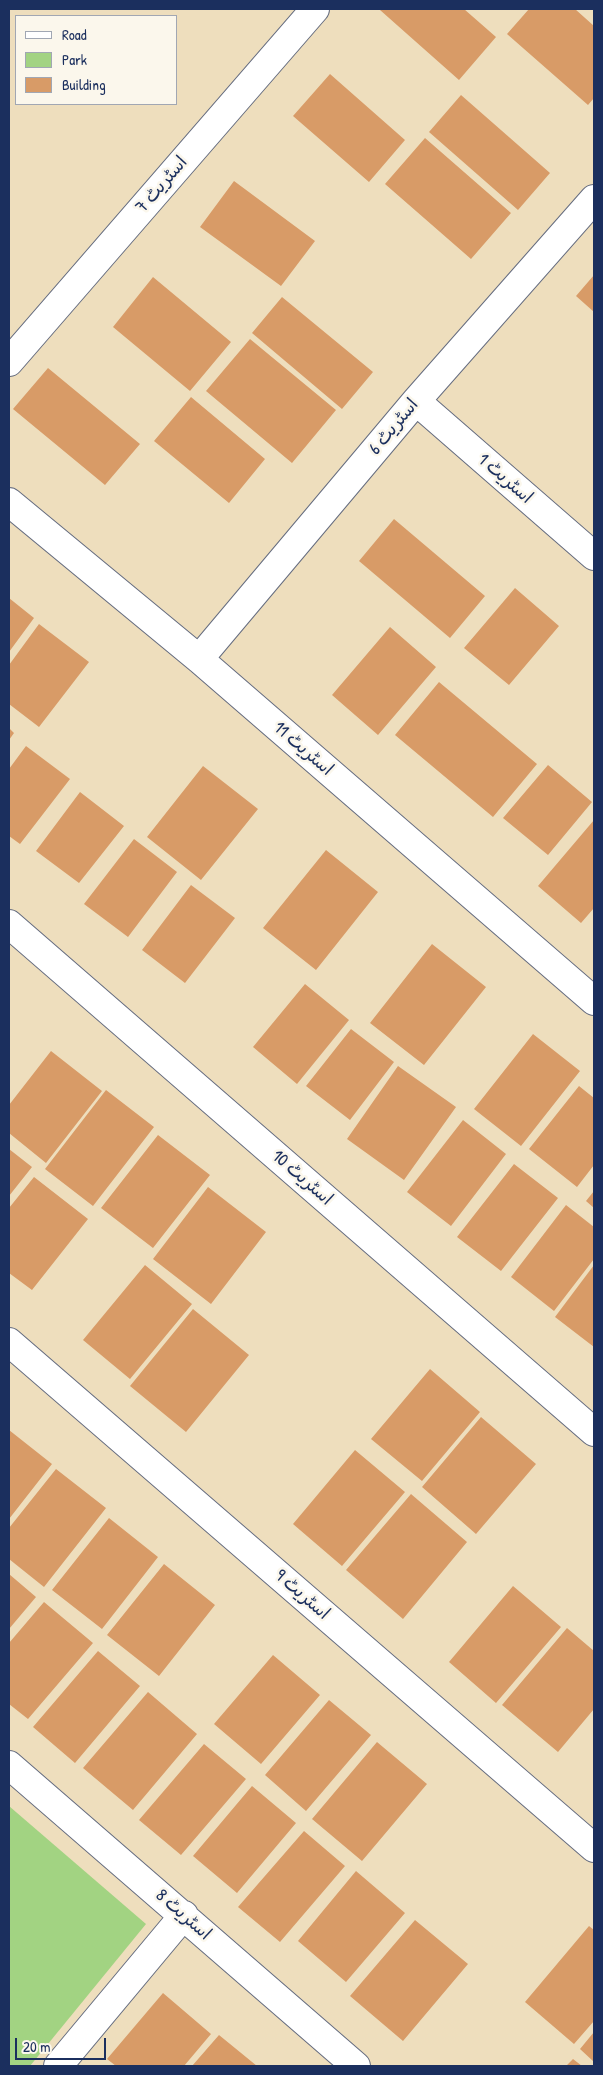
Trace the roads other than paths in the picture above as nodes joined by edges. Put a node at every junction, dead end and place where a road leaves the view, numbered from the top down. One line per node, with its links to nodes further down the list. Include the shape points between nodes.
1 (315, 9): 3 (street, اسٹریٹ 7)
2 (594, 199): 4 (street, اسٹریٹ 6)
3 (9, 362)
4 (416, 401): 6 (street, اسٹریٹ 1); 7 (street, اسٹریٹ 6)
5 (9, 502): 7 (street, اسٹریٹ 11)
6 (594, 556)
7 (199, 659): 9 (street, اسٹریٹ 11)
8 (9, 924): 11 (street, اسٹریٹ 10)
9 (594, 1001)
10 (9, 1342): 13 (street, اسٹریٹ 9)
11 (594, 1432)
12 (9, 1765): 14 (street, اسٹریٹ 8)
13 (594, 1848)
14 (184, 1915): 15 (street); 16 (street, اسٹریٹ 8)
15 (58, 2066)
16 (356, 2066)

